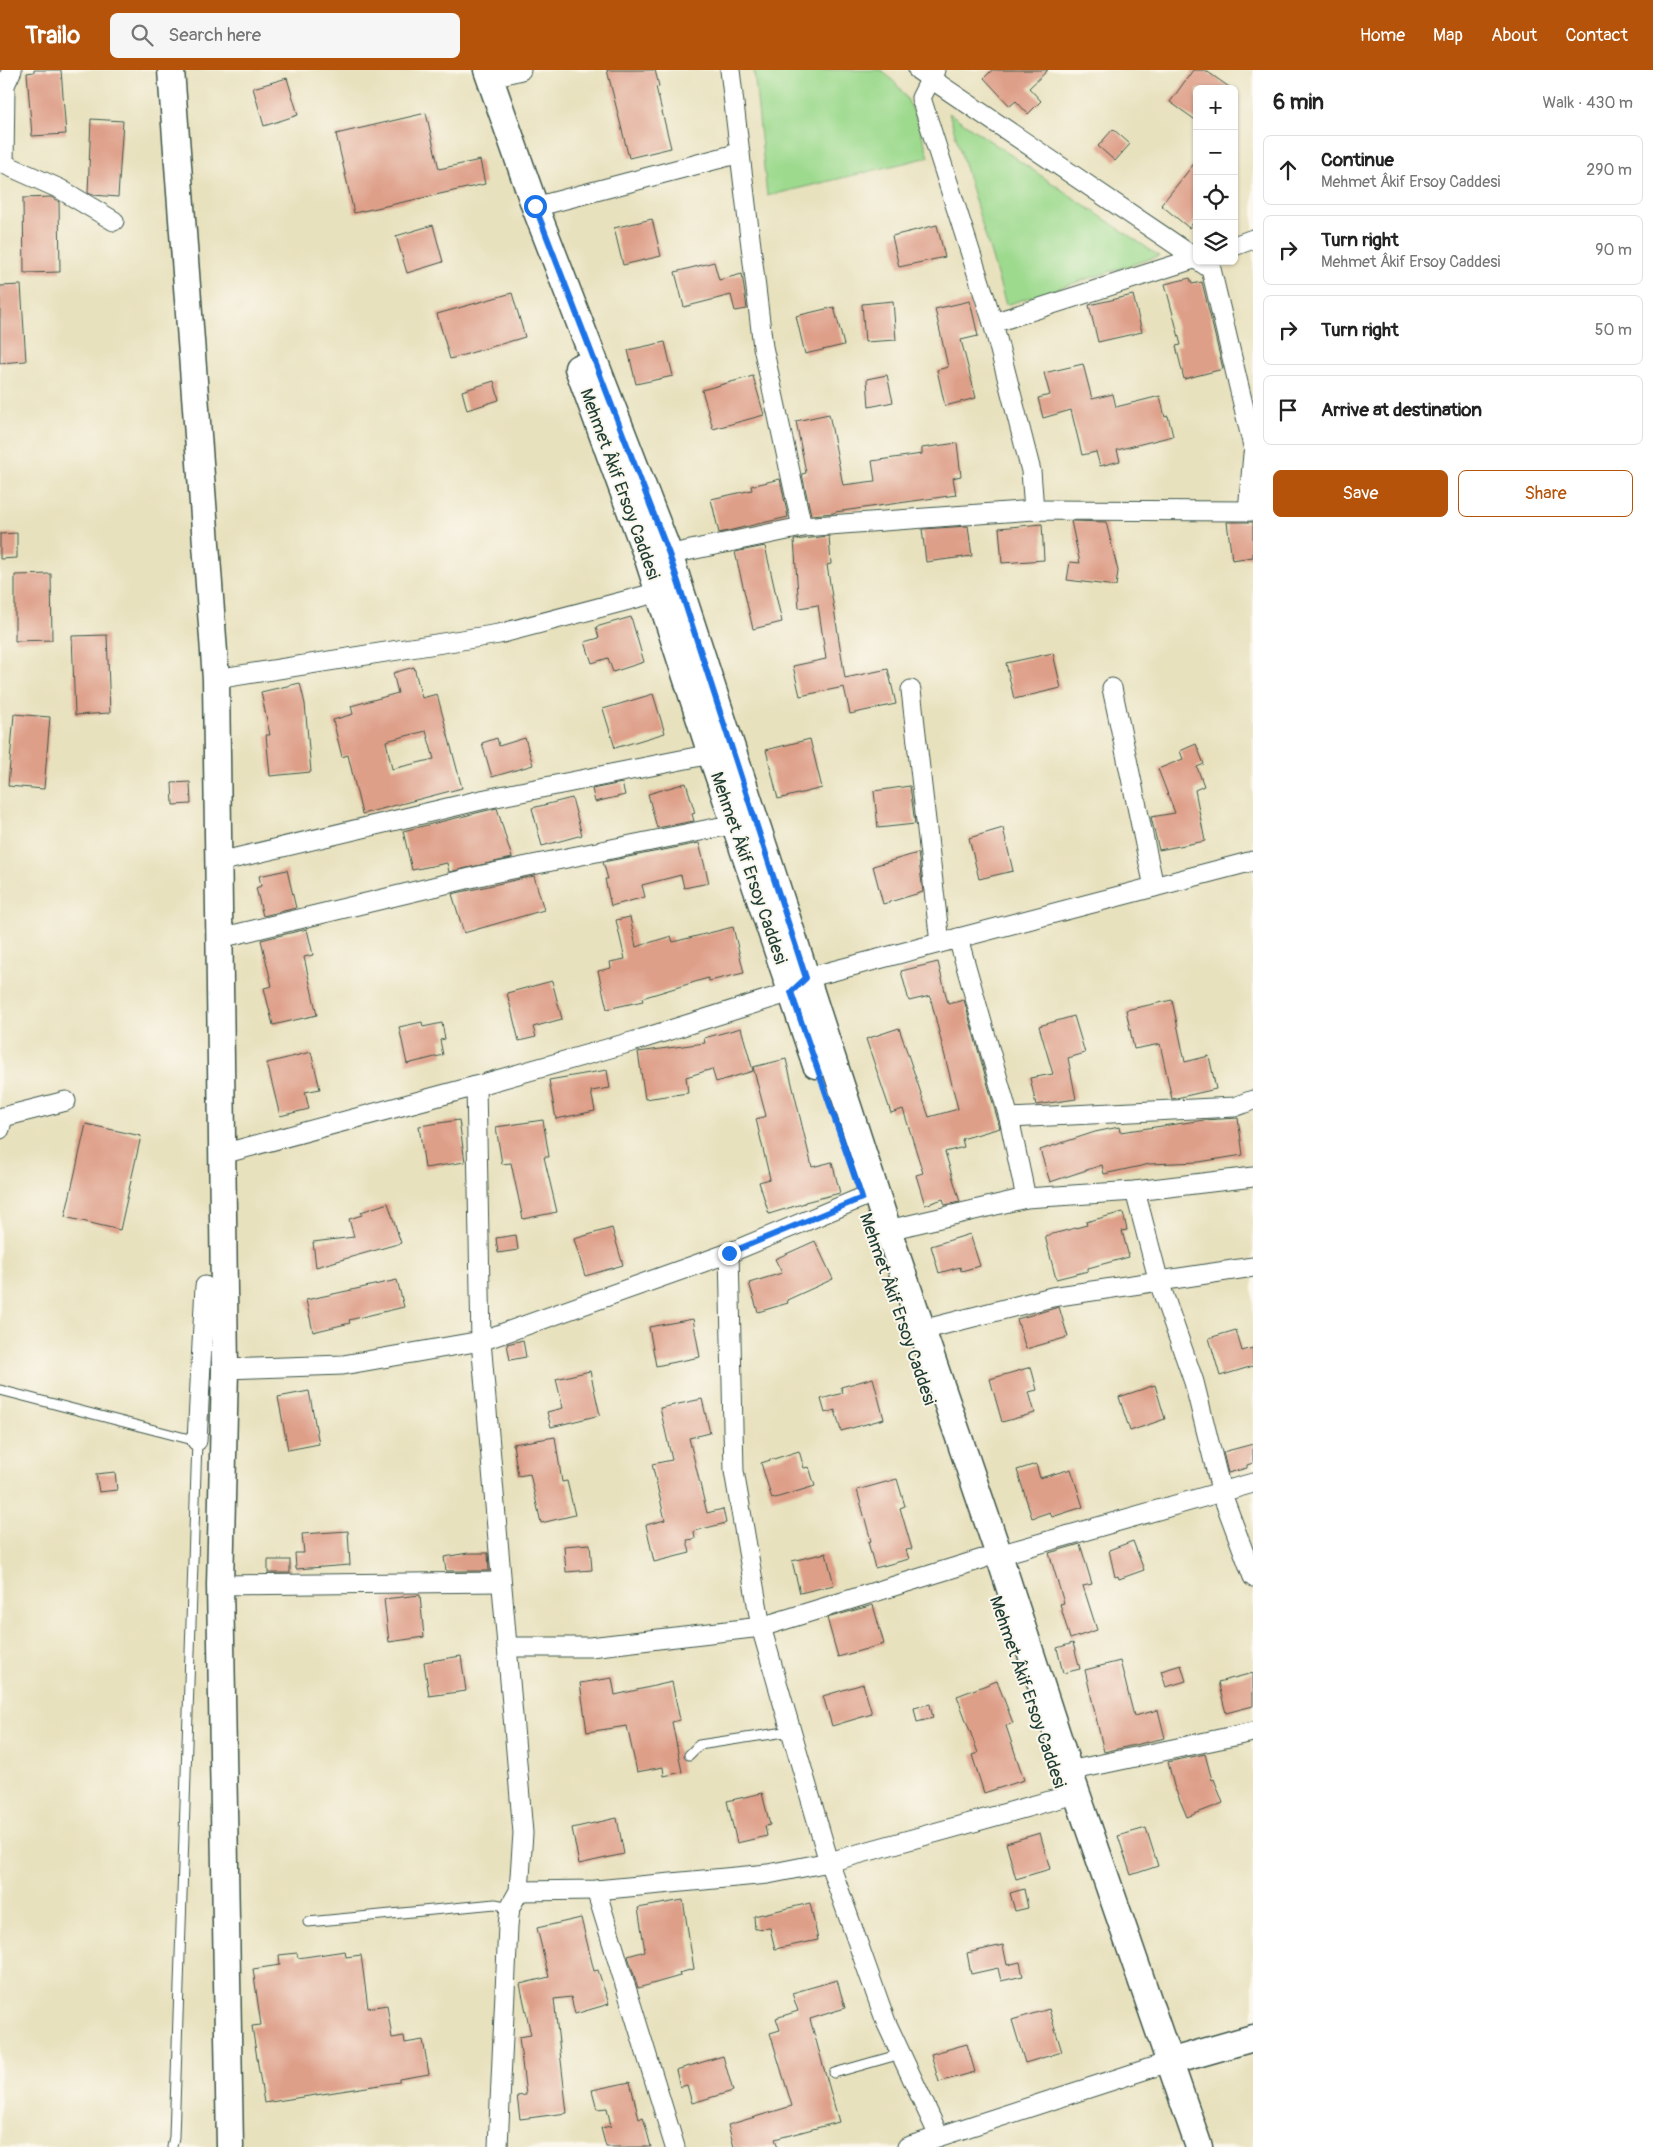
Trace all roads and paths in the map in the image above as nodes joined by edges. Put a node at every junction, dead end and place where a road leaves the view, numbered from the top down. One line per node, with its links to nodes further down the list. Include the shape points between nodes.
1 (12, 70): 8 (street, via 5,85)
2 (171, 70): 24 (main road)
3 (521, 70): 5 (street)
4 (730, 70): 7 (street)
5 (482, 73): 9 (main road, Mehmet Âkif Ersoy Caddesi); 22 (main road, Mehmet Âkif Ersoy Caddesi)
6 (928, 73): 13 (street); 16 (street, via 920,98)
7 (740, 153): 9 (street); 21 (street, via 763,347)
8 (2, 164): 10 (street, via 60,189)
9 (535, 206): 22 (main road, Mehmet Âkif Ersoy Caddesi)
10 (114, 221)
11 (1253, 240): 12 (street)
12 (1238, 245)
13 (1193, 256)
14 (1193, 260): 16 (street)
15 (1205, 265): 17 (street, via 1211,269)
16 (993, 323): 19 (street, via 1032,471)
17 (1253, 446)
18 (1253, 454): 20 (street)
19 (1034, 510): 20 (street); 21 (street)
20 (1251, 511)
21 (802, 527): 22 (street)
22 (659, 557): 23 (main road, Mehmet Âkif Ersoy Caddesi); 34 (main road, Mehmet Âkif Ersoy Caddesi)
23 (659, 592): 24 (street, via 499,634); 27 (main road, Mehmet Âkif Ersoy Caddesi)
24 (216, 679): 30 (main road)
25 (1112, 688): 31 (street)
26 (911, 690): 33 (street)
27 (711, 754): 28 (main road, Mehmet Âkif Ersoy Caddesi); 30 (street, via 481,800)
28 (735, 824): 32 (street, via 483,875); 34 (main road, Mehmet Âkif Ersoy Caddesi)
29 (1253, 861): 31 (street)
30 (219, 862): 32 (main road)
31 (1154, 886): 33 (street)
32 (220, 938): 40 (main road)
33 (949, 940): 34 (street); 38 (street)
34 (798, 985): 35 (street, via 635,1041); 43 (main road, Mehmet Âkif Ersoy Caddesi); 45 (main road, Mehmet Âkif Ersoy Caddesi)
35 (476, 1086): 40 (street); 51 (street)
36 (66, 1100): 39 (street, via 4,1117)
37 (1253, 1100): 38 (street, via 1234,1107)
38 (1009, 1118): 44 (street)
39 (0, 1129)
40 (222, 1154): 52 (main road)
41 (1253, 1177): 42 (street)
42 (1135, 1191): 44 (street); 48 (street)
43 (862, 1198): 46 (street); 57 (main road, Mehmet Âkif Ersoy Caddesi)
44 (1026, 1198): 45 (street)
45 (888, 1230): 50 (main road, Mehmet Âkif Ersoy Caddesi)
46 (729, 1253): 51 (street); 61 (street, via 734,1471)
47 (1253, 1267): 48 (street)
48 (1159, 1282): 50 (street, via 1052,1297); 56 (street, via 1194,1382)
49 (205, 1286): 54 (street)
50 (922, 1330): 57 (main road, Mehmet Âkif Ersoy Caddesi)
51 (481, 1341): 52 (street, via 343,1365); 59 (street)
52 (225, 1369): 60 (main road)
53 (0, 1390): 54 (lane)
54 (197, 1441): 78 (lane)
55 (1253, 1483): 56 (street)
56 (1222, 1494): 57 (street); 58 (street)
57 (991, 1557): 61 (street); 66 (main road, Mehmet Âkif Ersoy Caddesi); 67 (main road, Mehmet Âkif Ersoy Caddesi)
58 (1253, 1577)
59 (501, 1582): 60 (street); 62 (street)
60 (220, 1585): 79 (main road)
61 (761, 1627): 62 (street, via 590,1647); 63 (street)
62 (507, 1646): 70 (street, via 523,1833)
63 (792, 1731): 65 (lane, via 699,1745); 68 (street)
64 (1253, 1732): 66 (street)
65 (689, 1755)
66 (1069, 1771): 75 (main road, Mehmet Âkif Ersoy Caddesi)
67 (1064, 1797): 68 (street); 75 (main road, Mehmet Âkif Ersoy Caddesi)
68 (829, 1862): 69 (street, via 768,1874); 74 (street, via 886,2022)
69 (596, 1890): 70 (street); 81 (street)
70 (519, 1891): 71 (street)
71 (510, 1907): 72 (lane, via 494,1904); 80 (street)
72 (308, 1922)
73 (1253, 2038): 75 (main road)
74 (901, 2054): 76 (lane); 77 (street)
75 (1169, 2062): 77 (street); 83 (main road, Mehmet Âkif Ersoy Caddesi)
76 (834, 2073)
77 (939, 2136): 82 (street)
78 (172, 2147)
79 (230, 2147)
80 (498, 2147)
81 (675, 2147)
82 (906, 2147)
83 (1200, 2147)

